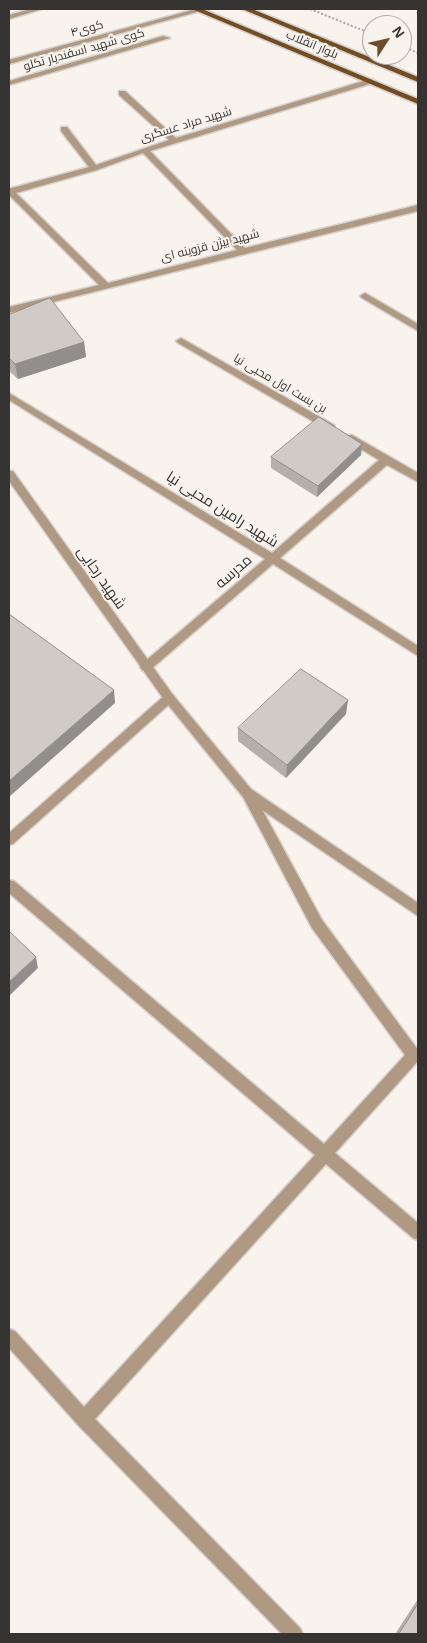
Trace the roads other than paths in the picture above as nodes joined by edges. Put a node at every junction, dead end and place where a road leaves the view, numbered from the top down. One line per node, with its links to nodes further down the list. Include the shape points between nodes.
1 (38, 9): 4 (street)
2 (198, 9): 6 (street, کوی۴); 8 (main road, بلوار انقلاب)
3 (246, 9): 7 (main road, بلوار انقلاب)
4 (9, 17)
5 (166, 38): 9 (street, کوی شهید اسفندیار تکلو)
6 (9, 62)
7 (418, 80)
8 (370, 82): 11 (main road, بلوار انقلاب); 13 (street, شهید مراد عسگری)
9 (9, 83)
10 (122, 94): 13 (street)
11 (418, 102)
12 (64, 129): 15 (street)
13 (175, 141): 14 (street, شهید مراد عسگری)
14 (144, 150): 15 (street, شهید مراد عسگری); 18 (street)
15 (94, 168): 16 (street, شهید مراد عسگری)
16 (9, 191): 19 (street)
17 (418, 208): 18 (street, شهید بیژن قزوینه ای)
18 (243, 251): 19 (street, شهید بیژن قزوینه ای)
19 (106, 285): 21 (street, شهید بیژن قزوینه ای)
20 (365, 296): 22 (street)
21 (9, 310)
22 (418, 328)
23 (181, 341): 25 (street, بن بست اول محبی نیا)
24 (9, 396): 28 (street, شهید رامین محبی نیا)
25 (386, 460): 27 (street, بن بست اول محبی نیا); 28 (street, مدرسه)
26 (9, 474): 30 (street, شهید رجایی)
27 (418, 478)
28 (272, 558): 29 (street, شهید رامین محبی نیا); 30 (street, مدرسه)
29 (418, 652)
30 (146, 667): 31 (street, شهید رجایی)
31 (169, 698): 32 (street, شهید رجایی); 33 (street)
32 (247, 793): 35 (street); 36 (street, via 318,924 414,1056)
33 (9, 840)
34 (9, 885): 36 (street)
35 (418, 910)
36 (325, 1154): 37 (street); 39 (street)
37 (418, 1233)
38 (9, 1337): 39 (street)
39 (84, 1419): 40 (street)
40 (294, 1634)

